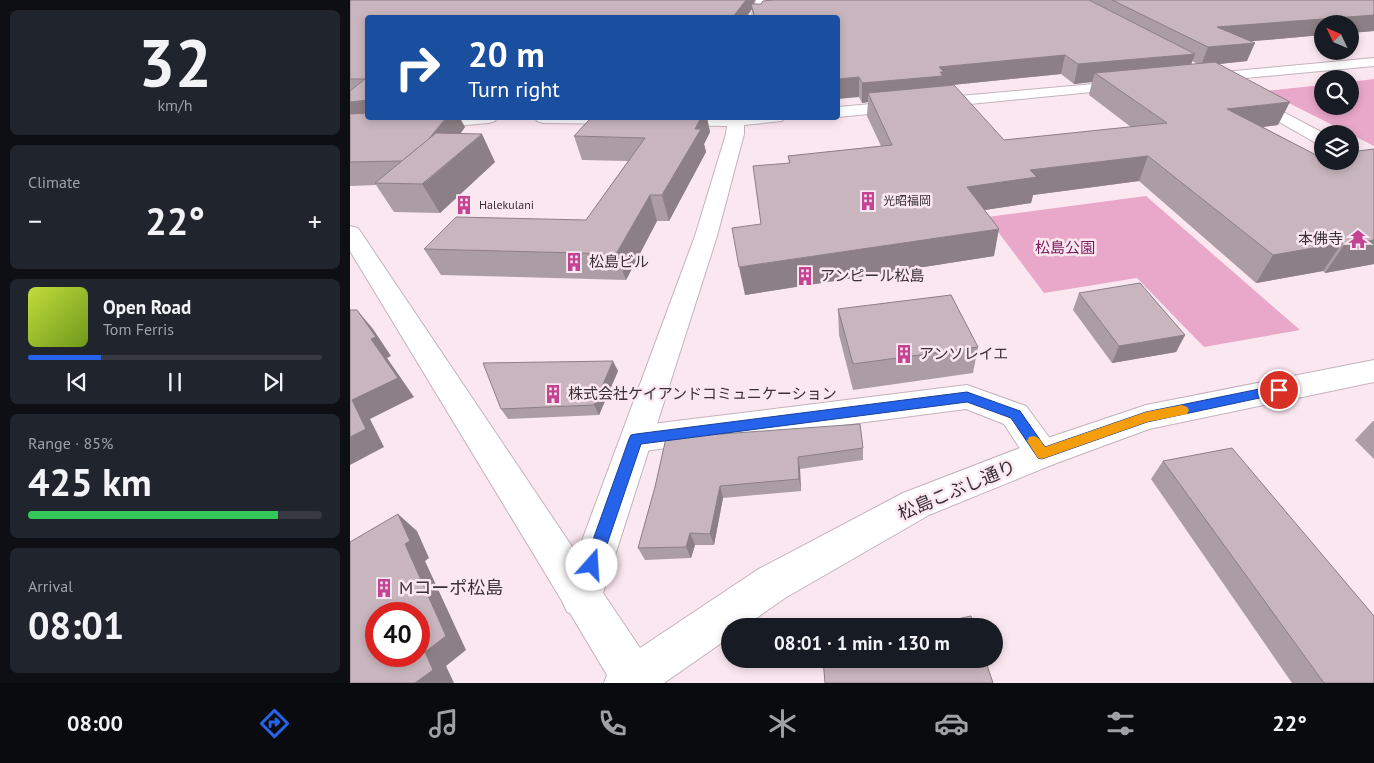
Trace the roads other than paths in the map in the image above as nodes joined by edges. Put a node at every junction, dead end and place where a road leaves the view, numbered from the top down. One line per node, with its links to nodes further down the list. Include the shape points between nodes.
1 (761, 0): 2 (street)
2 (761, 14)
3 (1374, 62): 5 (street)
4 (1189, 73): 5 (street)
5 (1210, 78): 13 (street)
6 (1141, 84): 7 (street)
7 (840, 112)
8 (378, 120): 11 (street)
9 (465, 120): 12 (street)
10 (736, 120): 16 (street, via 735,134 706,236)
11 (350, 122)
12 (350, 130)
13 (1314, 135)
14 (350, 233): 18 (street)
15 (1374, 370): 17 (street, 松島こぶし通り, via 1146,417)
16 (636, 439): 17 (street, via 967,397 1015,415); 18 (street)
17 (1042, 454): 19 (street, 松島こぶし通り, via 916,504 771,584)
18 (582, 598): 19 (street)
19 (632, 681)

